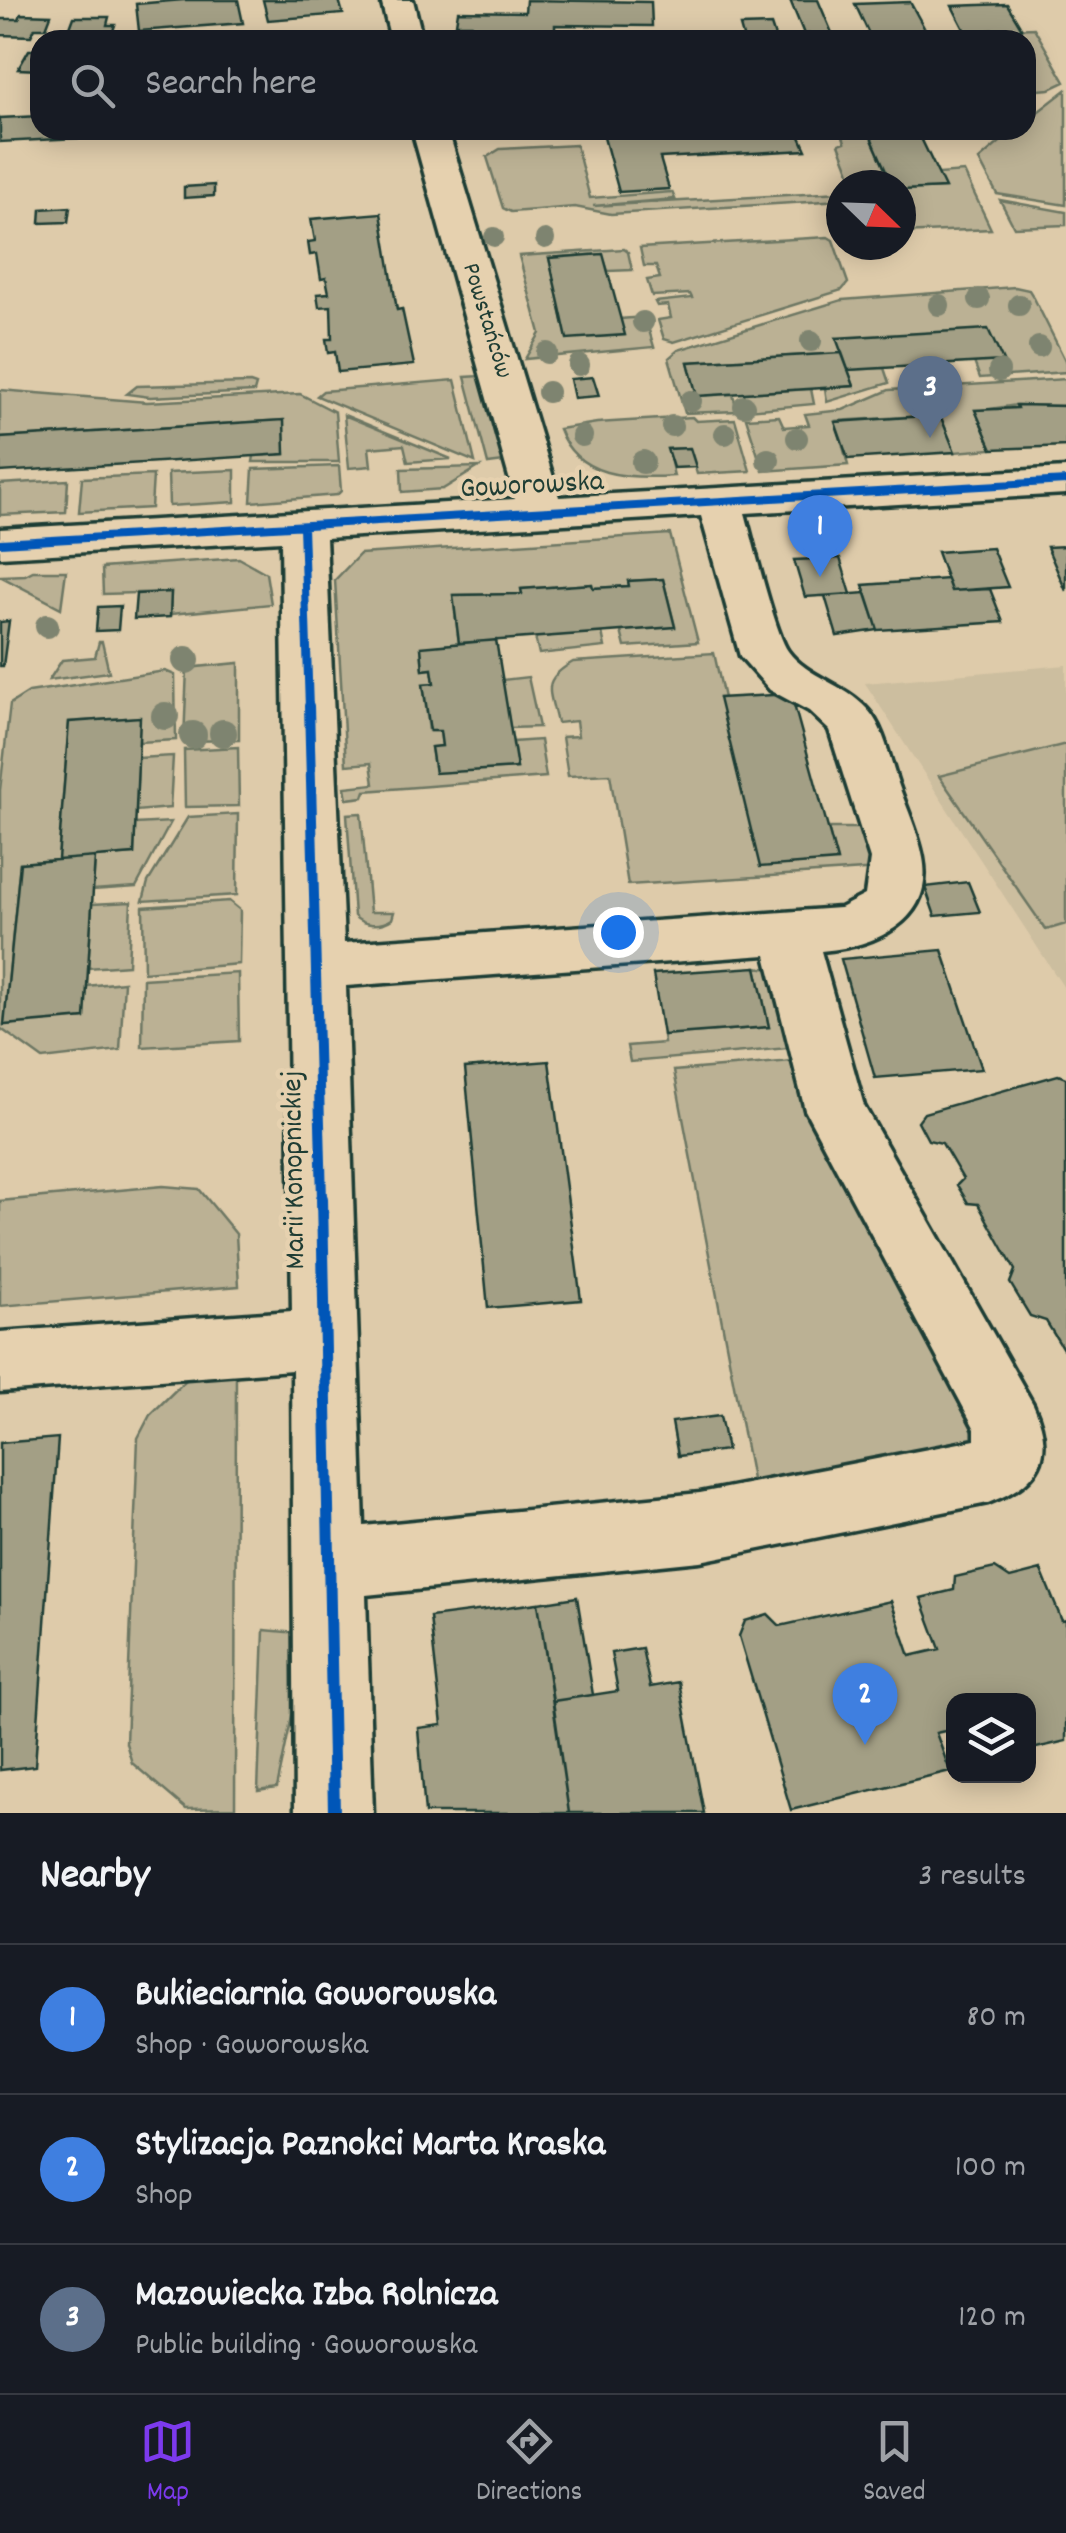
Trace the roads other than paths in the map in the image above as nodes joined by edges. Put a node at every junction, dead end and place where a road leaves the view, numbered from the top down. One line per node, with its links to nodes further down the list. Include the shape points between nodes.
1 (397, 0): 2 (street)
2 (404, 30)
3 (433, 140): 6 (street, Powstańców)
4 (1066, 481): 5 (street, Goworowska)
5 (719, 502): 6 (street, Goworowska); 9 (street, via 764,656 852,723 897,859 895,889 871,920)
6 (541, 512): 7 (street, Goworowska)
7 (303, 526): 8 (street, Goworowska); 10 (street, Marii Konopnickiej)
8 (0, 543)
9 (788, 933): 10 (street); 13 (street, via 826,1088 1009,1426 1009,1456 988,1471 700,1528)
10 (316, 967): 11 (street, Marii Konopnickiej)
11 (325, 1338): 12 (street); 13 (street, Marii Konopnickiej)
12 (0, 1362)
13 (331, 1564): 14 (street, Marii Konopnickiej)
14 (334, 1813)

